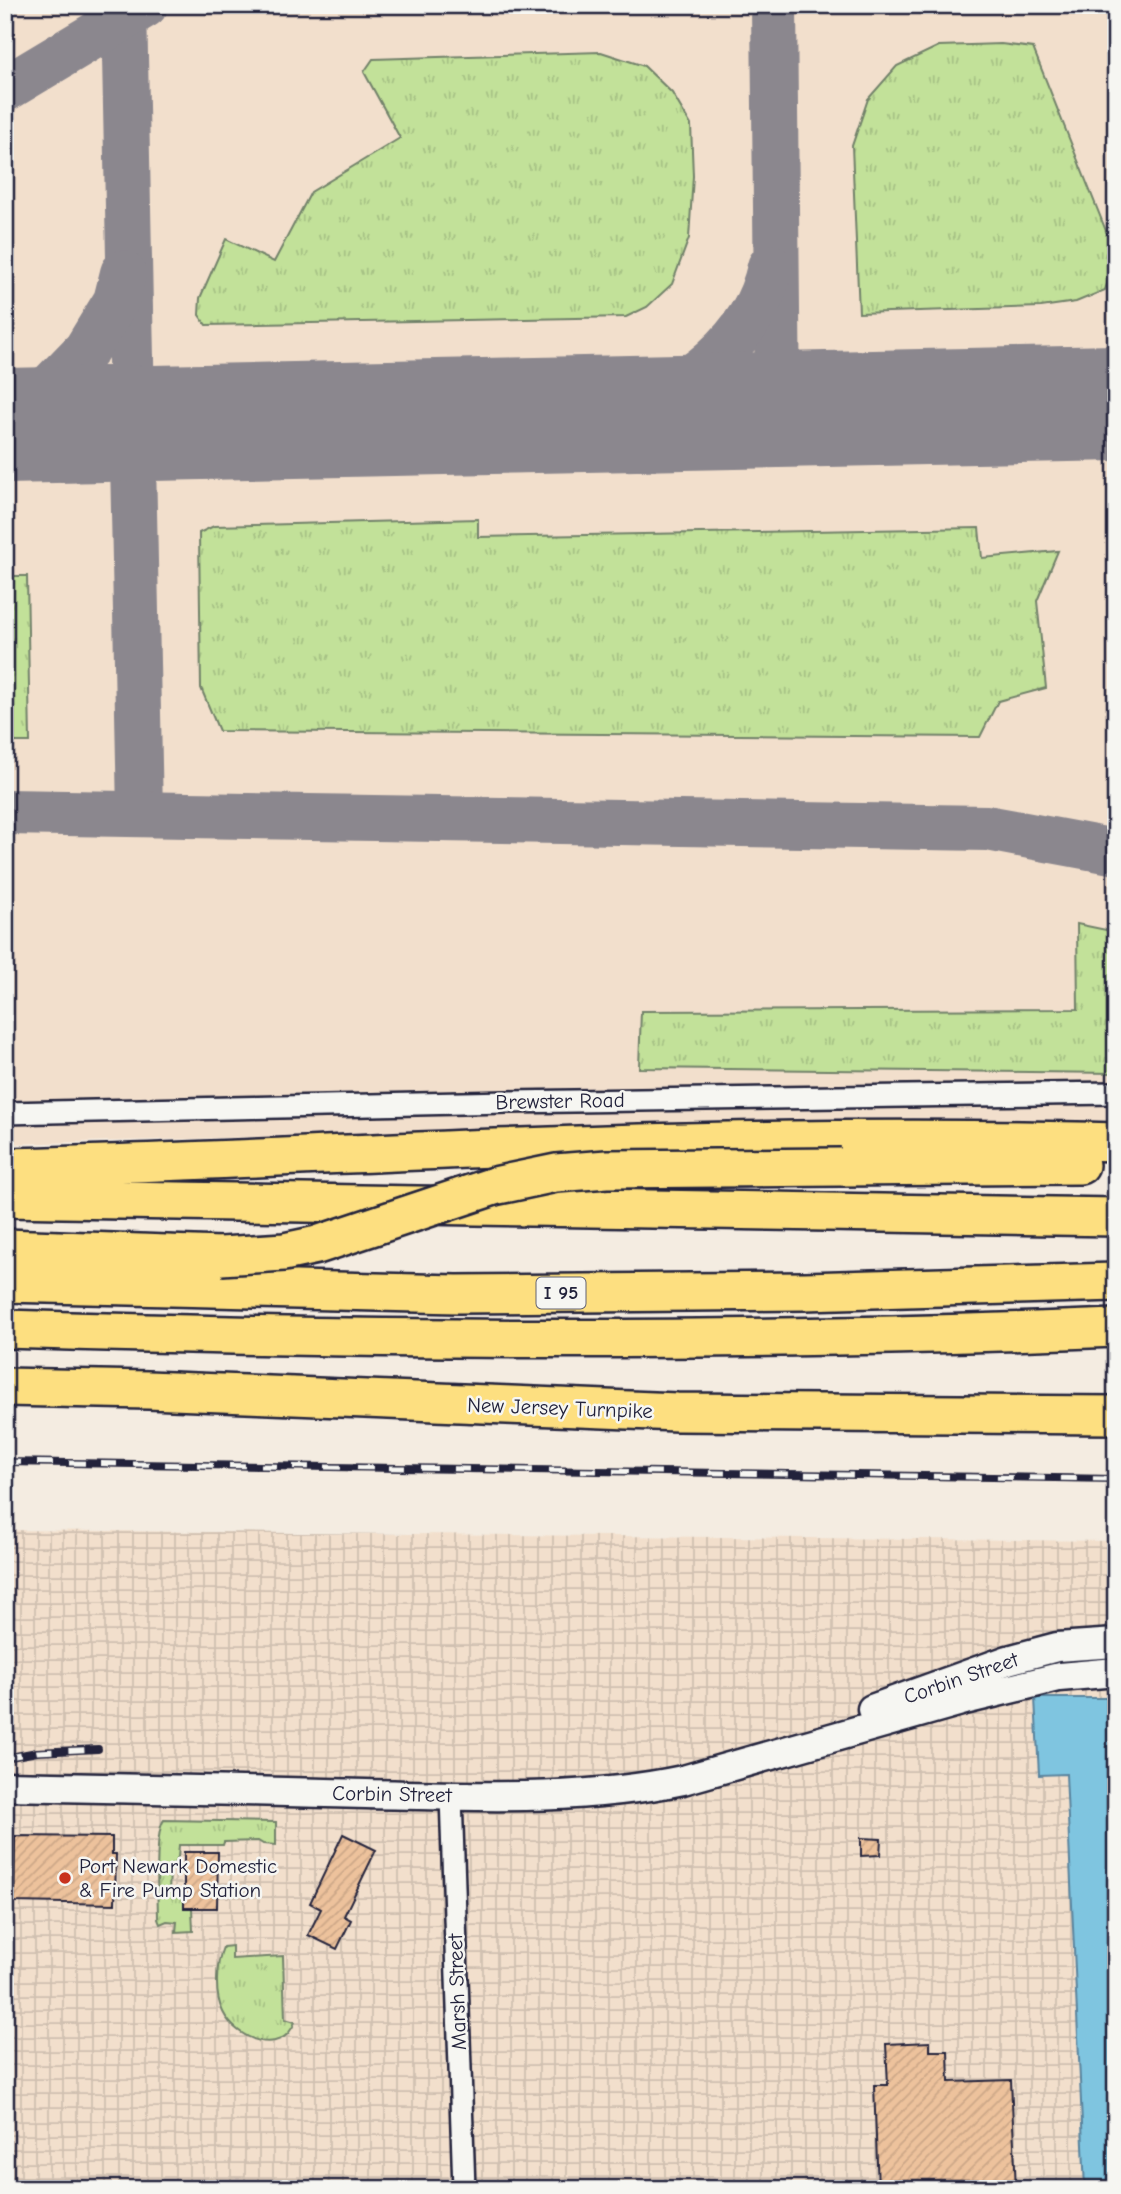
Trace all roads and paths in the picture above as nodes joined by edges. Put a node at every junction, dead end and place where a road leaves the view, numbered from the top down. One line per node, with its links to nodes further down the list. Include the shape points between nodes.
1 (1116, 1093): 2 (street, Brewster Road)
2 (5, 1113)
3 (1116, 1142): 5 (highway, via 802,1139)
4 (1116, 1165): 8 (highway, bridge, via 607,1168 494,1186 284,1252 221,1256)
5 (5, 1167)
6 (5, 1198): 7 (highway)
7 (1116, 1217)
8 (5, 1248)
9 (1116, 1282): 10 (highway, I 95, via 457,1294)
10 (5, 1283)
11 (1116, 1328): 13 (highway, I 95)
12 (5, 1329): 13 (highway, I 95, via 497,1339)
13 (974, 1333): 14 (highway, via 1072,1348)
14 (1116, 1348)
15 (5, 1387): 17 (highway, New Jersey Turnpike, via 677,1412)
16 (1116, 1415): 17 (highway, New Jersey Turnpike)
17 (1004, 1416): 18 (highway)
18 (1116, 1438)
19 (1116, 1643): 21 (main road, Corbin Street, via 1057,1647 1008,1660 845,1719)
20 (1116, 1672): 21 (main road, Corbin Street, via 1059,1677)
21 (774, 1754): 23 (main road, Corbin Street, via 641,1789 550,1796)
22 (5, 1786): 23 (main road, Corbin Street)
23 (451, 1796): 24 (street, Marsh Street)
24 (464, 2189)

